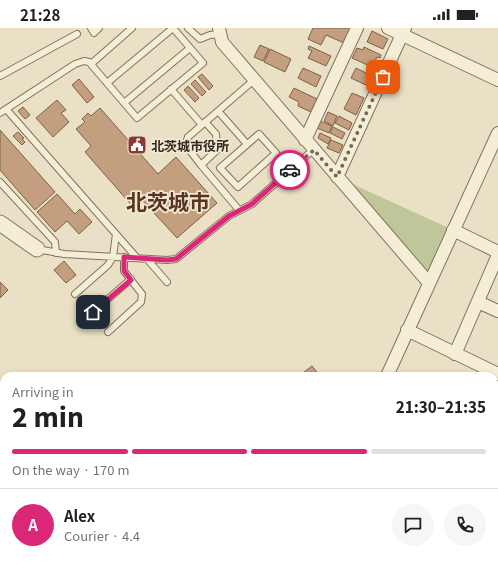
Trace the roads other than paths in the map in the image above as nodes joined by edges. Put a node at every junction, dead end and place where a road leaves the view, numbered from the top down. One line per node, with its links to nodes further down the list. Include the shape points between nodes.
1 (91, 28): 2 (lane, via 94,32)
2 (99, 28)
3 (132, 28): 11 (lane)
4 (188, 28): 7 (lane, via 200,39)
5 (357, 28): 22 (street)
6 (388, 28): 8 (street)
7 (219, 31): 13 (street, via 222,42)
8 (404, 31): 14 (street); 26 (street)
9 (77, 34): 12 (lane)
10 (190, 48): 15 (lane, via 173,28); 16 (lane, via 203,63); 17 (lane)
11 (91, 64): 15 (lane); 18 (lane, via 79,62)
12 (0, 76)
13 (254, 80): 19 (lane); 22 (street)
14 (498, 80)
15 (107, 83): 17 (lane)
16 (171, 89): 17 (lane, via 137,118); 20 (lane)
17 (124, 103)
18 (3, 111): 31 (lane)
19 (218, 111): 20 (lane); 23 (lane)
20 (204, 124): 25 (lane, via 188,137 186,143); 25 (lane, via 216,134 217,150)
21 (498, 133): 30 (street)
22 (305, 140): 24 (street)
23 (247, 144): 23 (lane, via 259,134 276,153 238,187 220,168)
24 (314, 150): 26 (street); 28 (lane, via 252,204)
25 (201, 165): 28 (lane)
26 (337, 177): 42 (street)
27 (0, 182): 34 (lane, via 54,242)
28 (240, 210): 39 (lane, via 176,259)
29 (0, 223): 32 (street)
30 (453, 230): 33 (street); 42 (street)
31 (116, 234): 36 (lane); 38 (lane)
32 (37, 249): 34 (lane)
33 (498, 252)
34 (56, 253): 36 (lane)
35 (498, 255): 44 (street)
36 (113, 257): 37 (lane); 43 (lane, via 108,265)
37 (124, 257): 38 (lane); 40 (lane, via 124,271)
38 (137, 258): 39 (lane)
39 (147, 259): 41 (lane)
40 (131, 280): 45 (lane); 48 (lane, via 142,294 141,302)
41 (166, 282)
42 (429, 283): 47 (street)
43 (75, 294)
44 (478, 302): 46 (street); 49 (street)
45 (93, 312)
46 (498, 312)
47 (407, 330): 49 (street); 50 (street)
48 (108, 332)
49 (454, 354): 51 (street)
50 (389, 372)
51 (494, 372)

